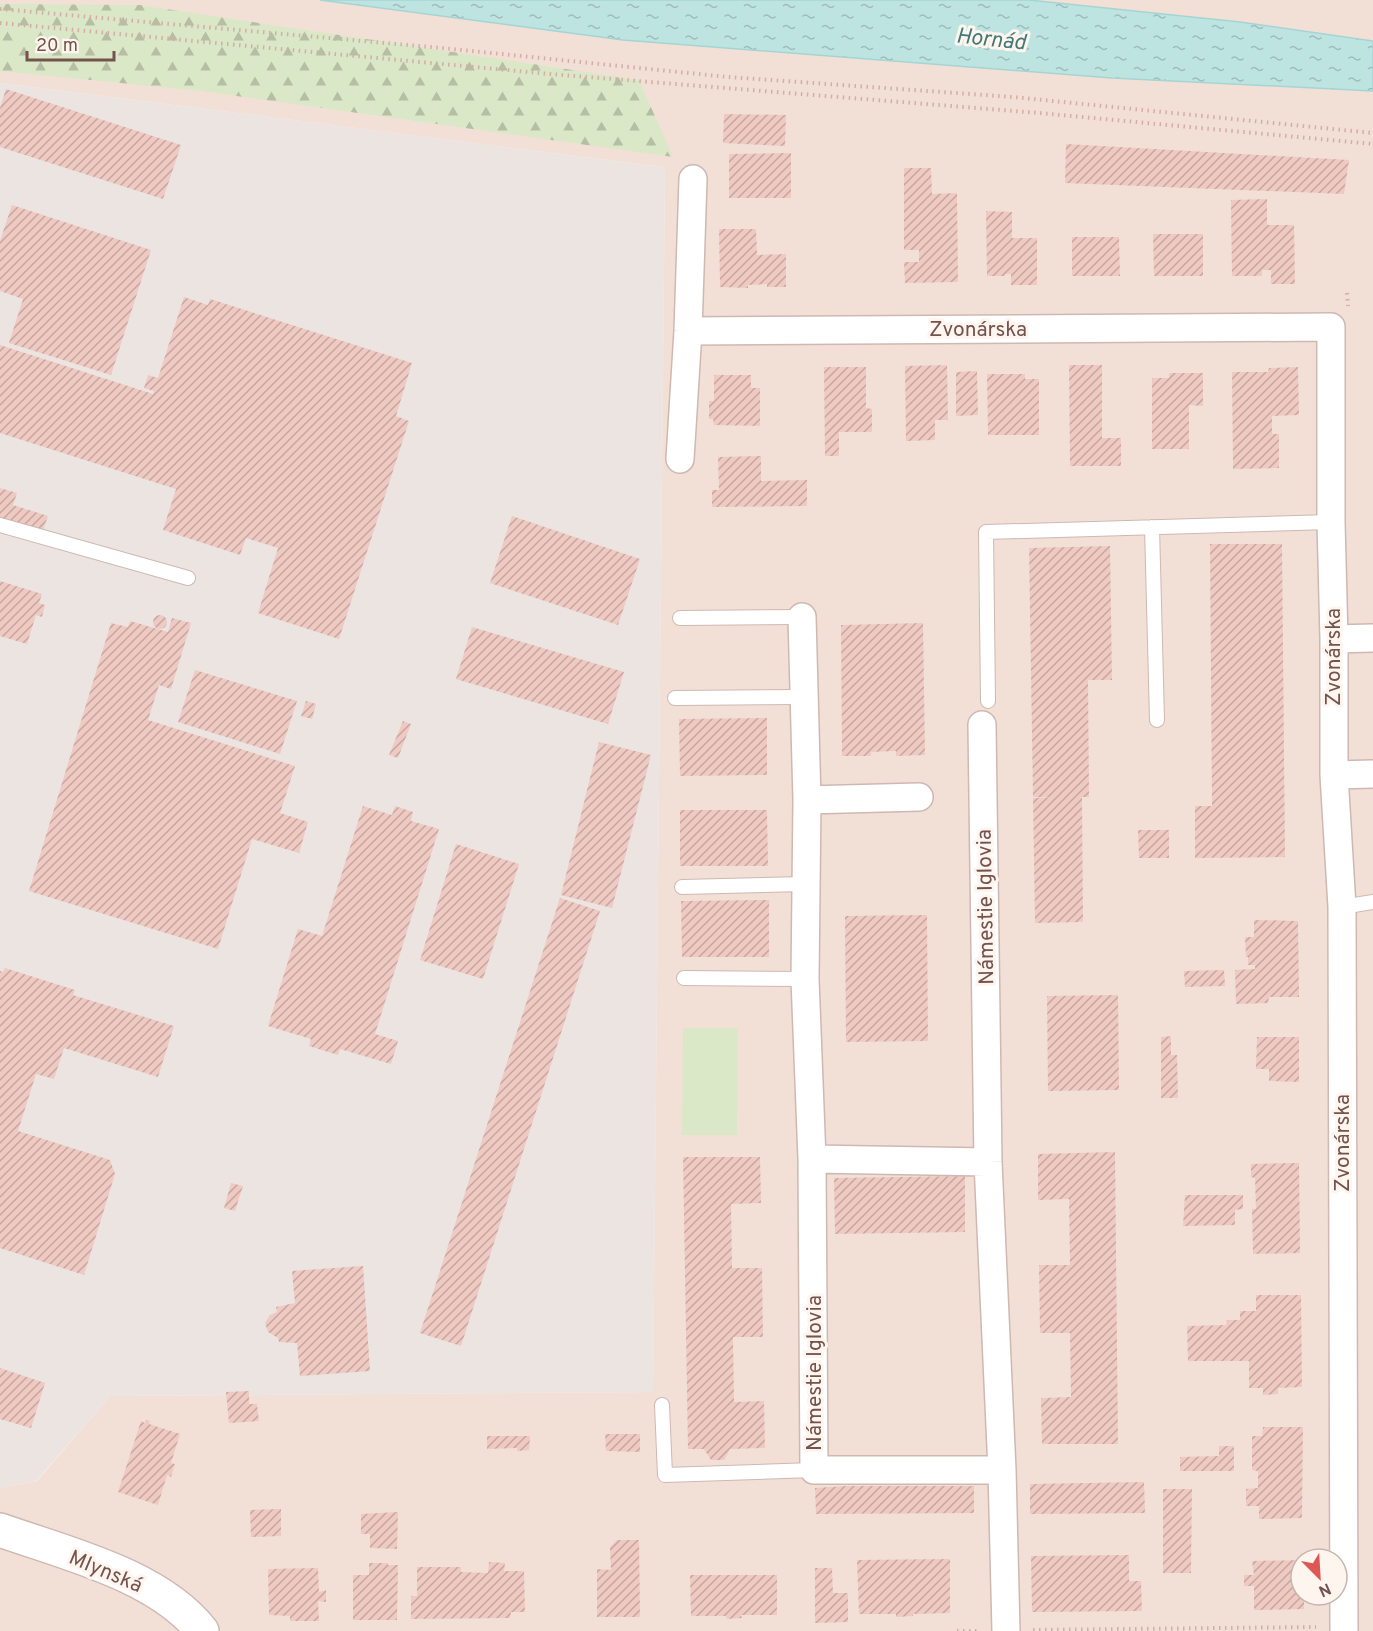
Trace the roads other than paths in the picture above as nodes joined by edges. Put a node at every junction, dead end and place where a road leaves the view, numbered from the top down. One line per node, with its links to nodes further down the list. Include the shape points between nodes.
1 (693, 179): 2 (street)
2 (688, 331): 3 (street); 4 (street, Zvonárska, via 1331,327)
3 (680, 459)
4 (1331, 522): 6 (lane); 11 (street, Zvonárska)
5 (0, 525): 7 (lane)
6 (1152, 526): 14 (lane, via 986,532); 15 (lane)
7 (188, 578)
8 (802, 617): 9 (lane); 12 (street, Námestie Iglovia)
9 (680, 618)
10 (1373, 638): 11 (street)
11 (1334, 639): 17 (street, Zvonárska)
12 (804, 697): 13 (lane); 19 (street, Námestie Iglovia)
13 (675, 698)
14 (985, 713): 27 (street, Námestie Iglovia)
15 (1157, 720)
16 (1373, 774): 17 (street)
17 (1334, 775): 23 (street, Zvonárska)
18 (919, 797): 19 (street)
19 (807, 800): 20 (street, Námestie Iglovia)
20 (806, 884): 21 (lane); 25 (street, Námestie Iglovia)
21 (682, 887)
22 (1373, 902): 23 (lane)
23 (1342, 907): 32 (street, Zvonárska)
24 (684, 978): 25 (lane)
25 (805, 979): 26 (street, Námestie Iglovia)
26 (812, 1159): 27 (street); 29 (street, Námestie Iglovia)
27 (988, 1161): 30 (street, Námestie Iglovia)
28 (662, 1405): 29 (lane, via 665,1475)
29 (814, 1470): 30 (street, Námestie Iglovia)
30 (1002, 1470): 34 (street, Námestie Iglovia)
31 (0, 1530): 33 (street, Mlynská, via 128,1576 188,1614)
32 (1344, 1628)
33 (201, 1631)
34 (1006, 1631)

